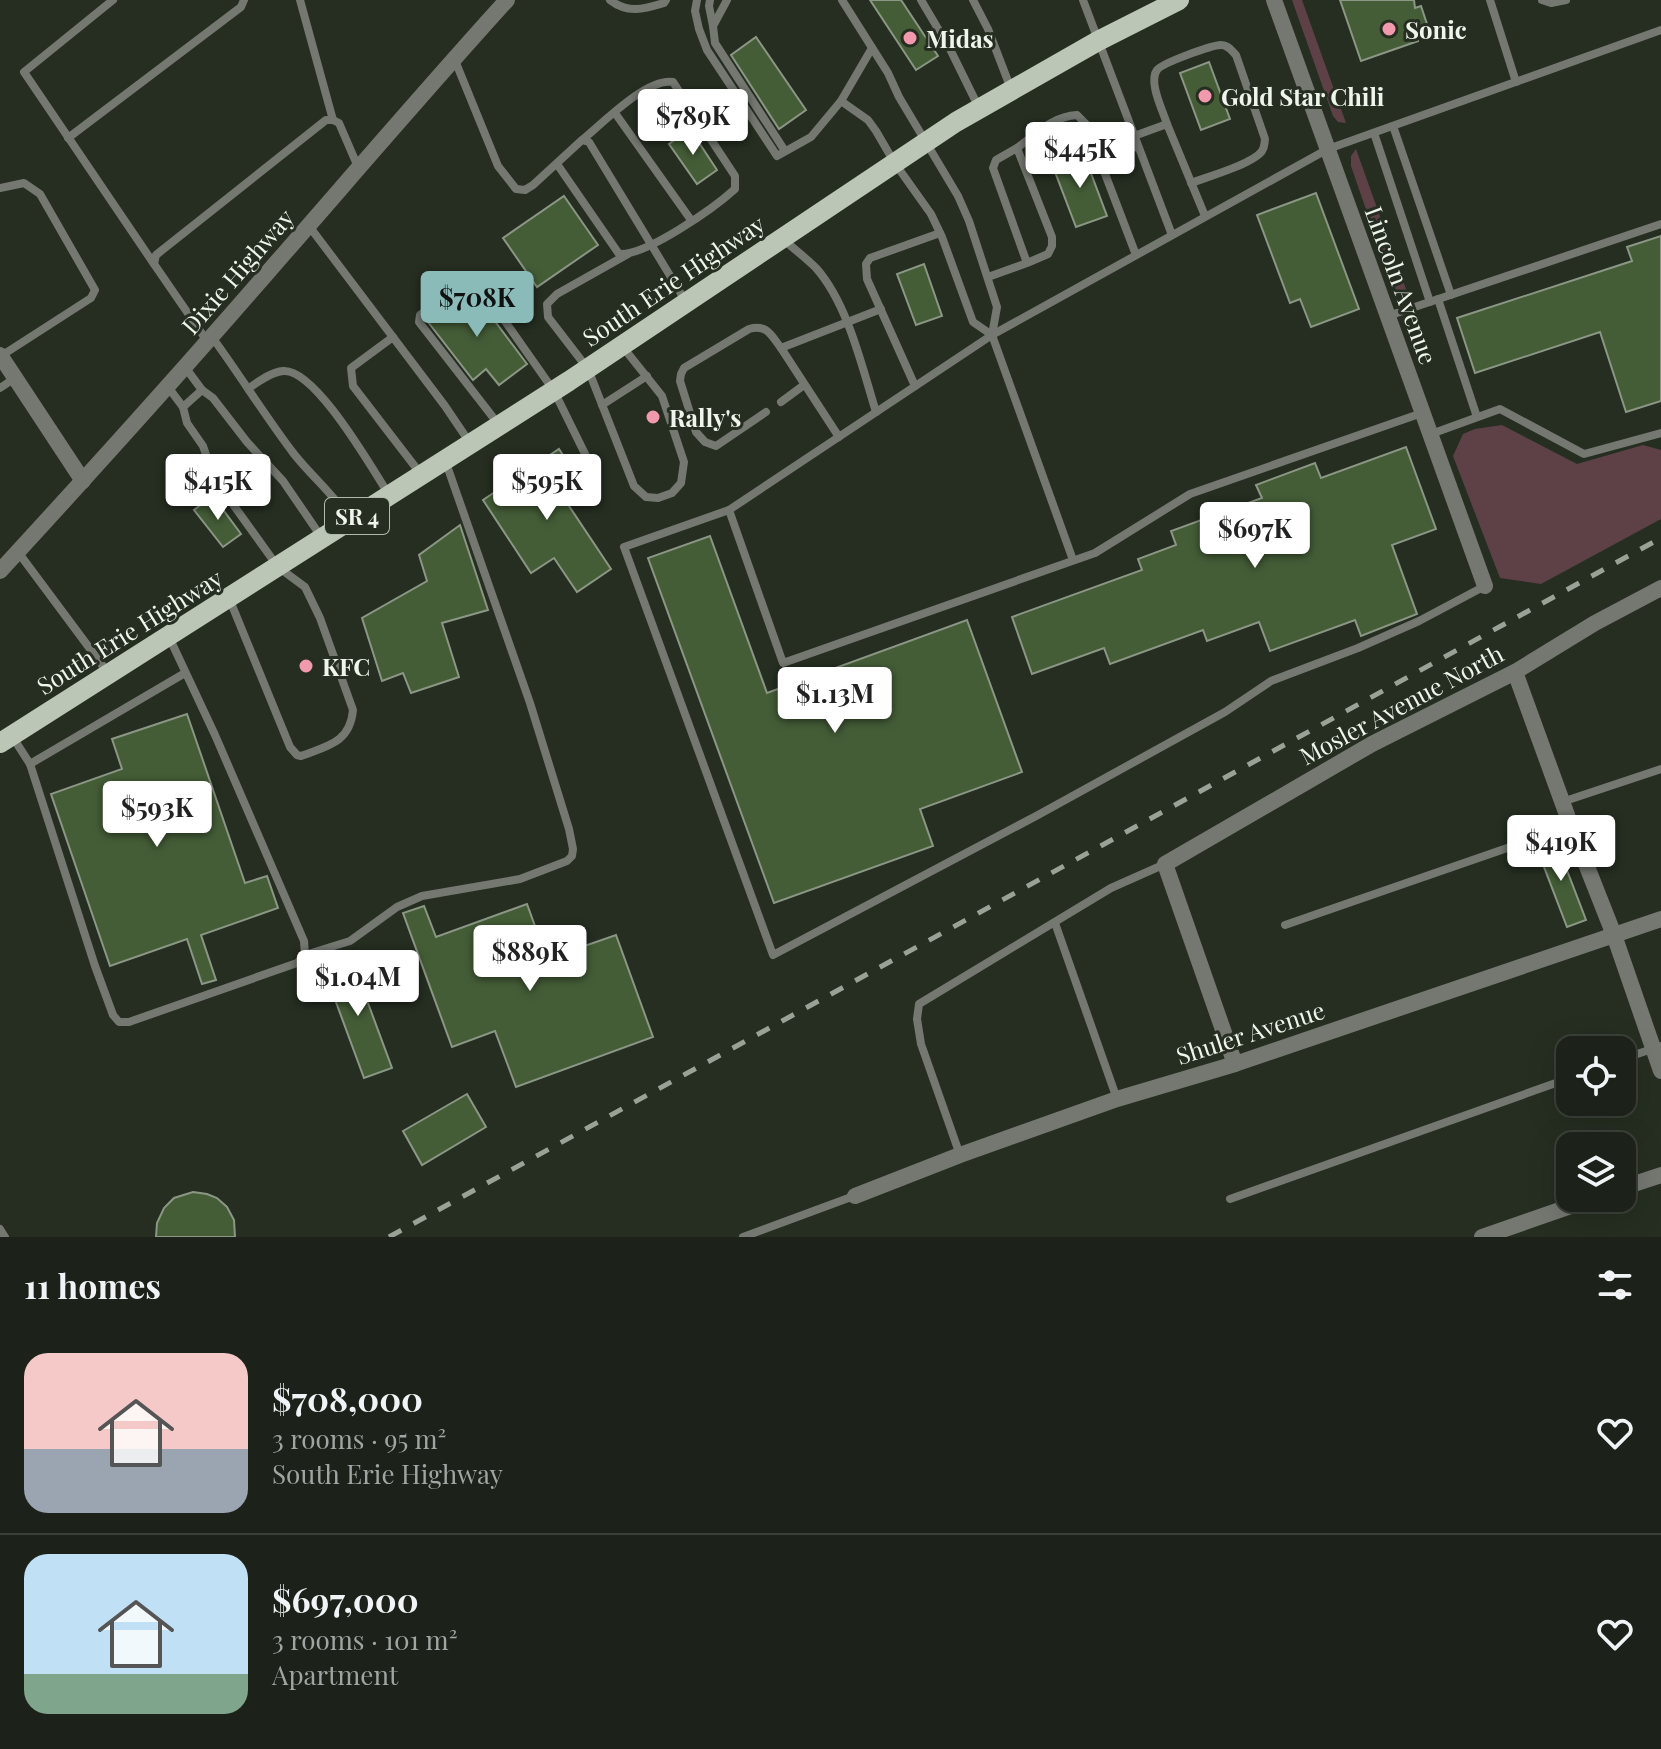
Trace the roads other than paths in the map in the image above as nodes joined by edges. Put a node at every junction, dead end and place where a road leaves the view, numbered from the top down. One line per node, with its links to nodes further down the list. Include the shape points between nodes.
1 (113, 0): 34 (lane, via 24,72)
2 (244, 0): 34 (lane)
3 (300, 0): 29 (lane)
4 (507, 0): 23 (street, Dixie Highway)
5 (610, 0): 6 (lane, via 640,11)
6 (666, 0)
7 (697, 0): 40 (lane, via 695,11 707,50 777,156)
8 (710, 0): 19 (lane)
9 (727, 0): 19 (lane)
10 (842, 0): 22 (lane)
11 (921, 0): 27 (lane)
12 (973, 0): 25 (lane)
13 (1083, 0): 21 (lane)
14 (1179, 0): 21 (main road, South Erie Highway / SR 4)
15 (1274, 0): 39 (street, Lincoln Avenue)
16 (1490, 0): 24 (lane)
17 (1542, 0): 18 (lane)
18 (1566, 0)
19 (713, 26): 40 (lane, via 715,43)
20 (1661, 30): 24 (lane)
21 (1098, 41): 25 (main road, South Erie Highway / SR 4); 33 (lane)
22 (872, 48): 26 (lane); 36 (lane)
23 (454, 58): 43 (lane, via 498,166 516,189 525,190); 44 (street, Dixie Highway)
24 (1516, 82): 31 (lane)
25 (1011, 90): 27 (main road, South Erie Highway / SR 4)
26 (841, 101): 40 (lane, via 811,137); 42 (lane, via 868,120)
27 (979, 108): 36 (main road, South Erie Highway / SR 4)
28 (615, 113): 35 (lane); 48 (lane); 48 (lane, via 641,92 673,82 735,176 735,189)
29 (333, 120): 44 (lane); 58 (lane, via 326,120 156,255)
30 (1167, 124): 33 (lane); 45 (lane); 45 (lane, via 1155,90 1156,70 1218,45 1228,47 1236,55 1264,147 1251,160)
31 (1393, 126): 32 (lane); 60 (lane)
32 (1374, 133): 39 (lane); 61 (lane)
33 (1134, 136): 37 (lane)
34 (68, 138): 58 (lane)
35 (582, 140): 43 (lane); 54 (lane, via 589,142)
36 (925, 143): 42 (main road, South Erie Highway / SR 4); 59 (lane, via 963,208)
37 (1138, 146): 41 (lane); 52 (lane)
38 (1017, 148): 41 (lane, via 1051,122 1077,115 1086,124); 57 (lane, via 996,160 993,168); 57 (lane, via 1052,237 1048,254)
39 (1328, 149): 47 (lane); 64 (street, Lincoln Avenue)
40 (785, 151)
41 (1100, 161): 56 (lane)
42 (894, 162): 51 (lane); 53 (main road, South Erie Highway / SR 4)
43 (557, 164): 55 (lane, via 619,254)
44 (358, 168): 50 (street, Dixie Highway)
45 (1191, 183): 47 (lane)
46 (0, 188): 71 (lane, via 24,183 40,194 95,290 91,298)
47 (1205, 216): 52 (lane)
48 (691, 220): 54 (lane)
49 (1661, 224): 60 (lane)
50 (308, 225): 67 (lane); 68 (street, Dixie Highway)
51 (940, 233): 63 (lane, via 870,258 867,279); 66 (lane, via 973,322)
52 (1172, 235): 56 (lane)
53 (782, 238): 62 (main road, South Erie Highway / SR 4); 65 (lane, via 817,269)
54 (651, 245): 55 (lane); 62 (lane)
55 (628, 254): 73 (lane, via 547,304 548,317)
56 (1136, 255): 66 (lane)
57 (1027, 263): 59 (lane)
58 (154, 264): 68 (lane)
59 (988, 277): 66 (lane, via 997,307)
60 (1451, 295): 61 (lane)
61 (1434, 300): 64 (lane); 89 (lane)
62 (686, 303): 69 (main road, South Erie Highway / SR 4)
63 (881, 309): 65 (lane); 78 (lane)
64 (1388, 316): 88 (street, Lincoln Avenue)
65 (847, 323): 70 (lane); 87 (lane)
66 (992, 335): 78 (lane); 104 (lane)
67 (393, 337): 94 (lane); 97 (lane, via 351,368 353,386)
68 (210, 338): 72 (street, Dixie Highway); 80 (lane)
69 (622, 346): 73 (main road, South Erie Highway / SR 4); 74 (lane)
70 (781, 348): 76 (lane); 86 (lane, via 766,329 749,329 684,368 680,381 696,432 716,446)
71 (0, 356): 75 (street)
72 (184, 367): 77 (street, Dixie Highway); 81 (lane)
73 (588, 369): 82 (main road, South Erie Highway / SR 4); 84 (lane)
74 (647, 376): 84 (lane); 84 (lane, via 662,396 684,462 681,483 672,493 646,497 634,486)
75 (15, 378): 79 (lane); 98 (street)
76 (804, 385): 83 (lane); 93 (lane)
77 (167, 386): 85 (lane); 98 (street, Dixie Highway)
78 (915, 386): 87 (lane)
79 (0, 388)
80 (249, 388): 99 (lane, via 284,371 308,382 356,442); 101 (lane, via 286,444)
81 (202, 390): 85 (lane); 102 (lane, via 283,481)
82 (554, 391): 90 (main road, South Erie Highway / SR 4); 90 (lane, via 481,287 466,282 420,315 419,322); 96 (lane)
83 (781, 402)
84 (602, 405)
85 (183, 407): 105 (lane, via 214,478)
86 (766, 412)
87 (876, 412): 93 (lane)
88 (1422, 413): 92 (street, Lincoln Avenue); 104 (lane, via 1190,494 1095,553)
89 (1477, 417): 91 (lane, via 1500,409 1584,454); 92 (lane)
90 (500, 426): 94 (main road, South Erie Highway / SR 4)
91 (1661, 433)
92 (1430, 434): 107 (street, Lincoln Avenue)
93 (839, 437): 100 (lane)
94 (471, 444): 95 (main road, South Erie Highway / SR 4)
95 (445, 460): 97 (main road, South Erie Highway / SR 4); 124 (lane, via 530,703 569,829 572,856 520,879 422,896 350,941)
96 (589, 462)
97 (422, 475): 99 (main road, South Erie Highway / SR 4)
98 (83, 481): 103 (street, Dixie Highway)
99 (389, 496): 101 (main road, South Erie Highway / SR 4)
100 (729, 510): 104 (lane, via 783,663); 107 (lane, via 624,547 773,955 1038,815 1271,681 1370,643)
101 (350, 521): 102 (main road, South Erie Highway / SR 4)
102 (322, 538): 105 (main road, South Erie Highway / SR 4)
103 (18, 552): 106 (street, Dixie Highway); 113 (lane)
104 (1073, 560)
105 (278, 567): 109 (main road, South Erie Highway / SR 4); 109 (lane, via 305,587 353,710 352,723 336,742 301,756 290,747)
106 (0, 571)
107 (1485, 586)
108 (1661, 588): 111 (street, Mosler Avenue North)
109 (229, 597): 110 (main road, South Erie Highway / SR 4)
110 (169, 636): 112 (lane); 113 (main road, South Erie Highway / SR 4)
111 (1515, 672): 117 (street); 119 (street, Mosler Avenue North, via 1372,744)
112 (185, 673): 115 (lane); 124 (lane, via 304,941)
113 (109, 674): 114 (main road, South Erie Highway / SR 4)
114 (6, 739): 115 (lane)
115 (30, 764): 124 (lane, via 95,966 119,1022 297,963)
116 (1661, 769): 117 (lane)
117 (1562, 802): 118 (street)
118 (1571, 826): 122 (lane); 123 (street)
119 (1165, 864): 121 (lane, via 1111,888); 127 (street)
120 (1661, 919): 123 (street, Shuler Avenue)
121 (1055, 923): 130 (lane); 131 (lane, via 919,1004 921,1044)
122 (1285, 925)
123 (1614, 935): 125 (street); 127 (street, Shuler Avenue)
124 (305, 955)
125 (1657, 1047): 126 (lane); 128 (street)
126 (1636, 1054)
127 (1235, 1064): 130 (street, Shuler Avenue)
128 (1661, 1071)
129 (1556, 1083): 135 (lane)
130 (1117, 1099): 131 (street, Shuler Avenue)
131 (960, 1155): 134 (street, Shuler Avenue)
132 (1661, 1175): 133 (street)
133 (1636, 1183)
134 (855, 1196): 139 (lane)
135 (1230, 1199)
136 (1556, 1211): 140 (street)
137 (0, 1229): 138 (lane)
138 (5, 1237)
139 (743, 1237)
140 (1482, 1237)

